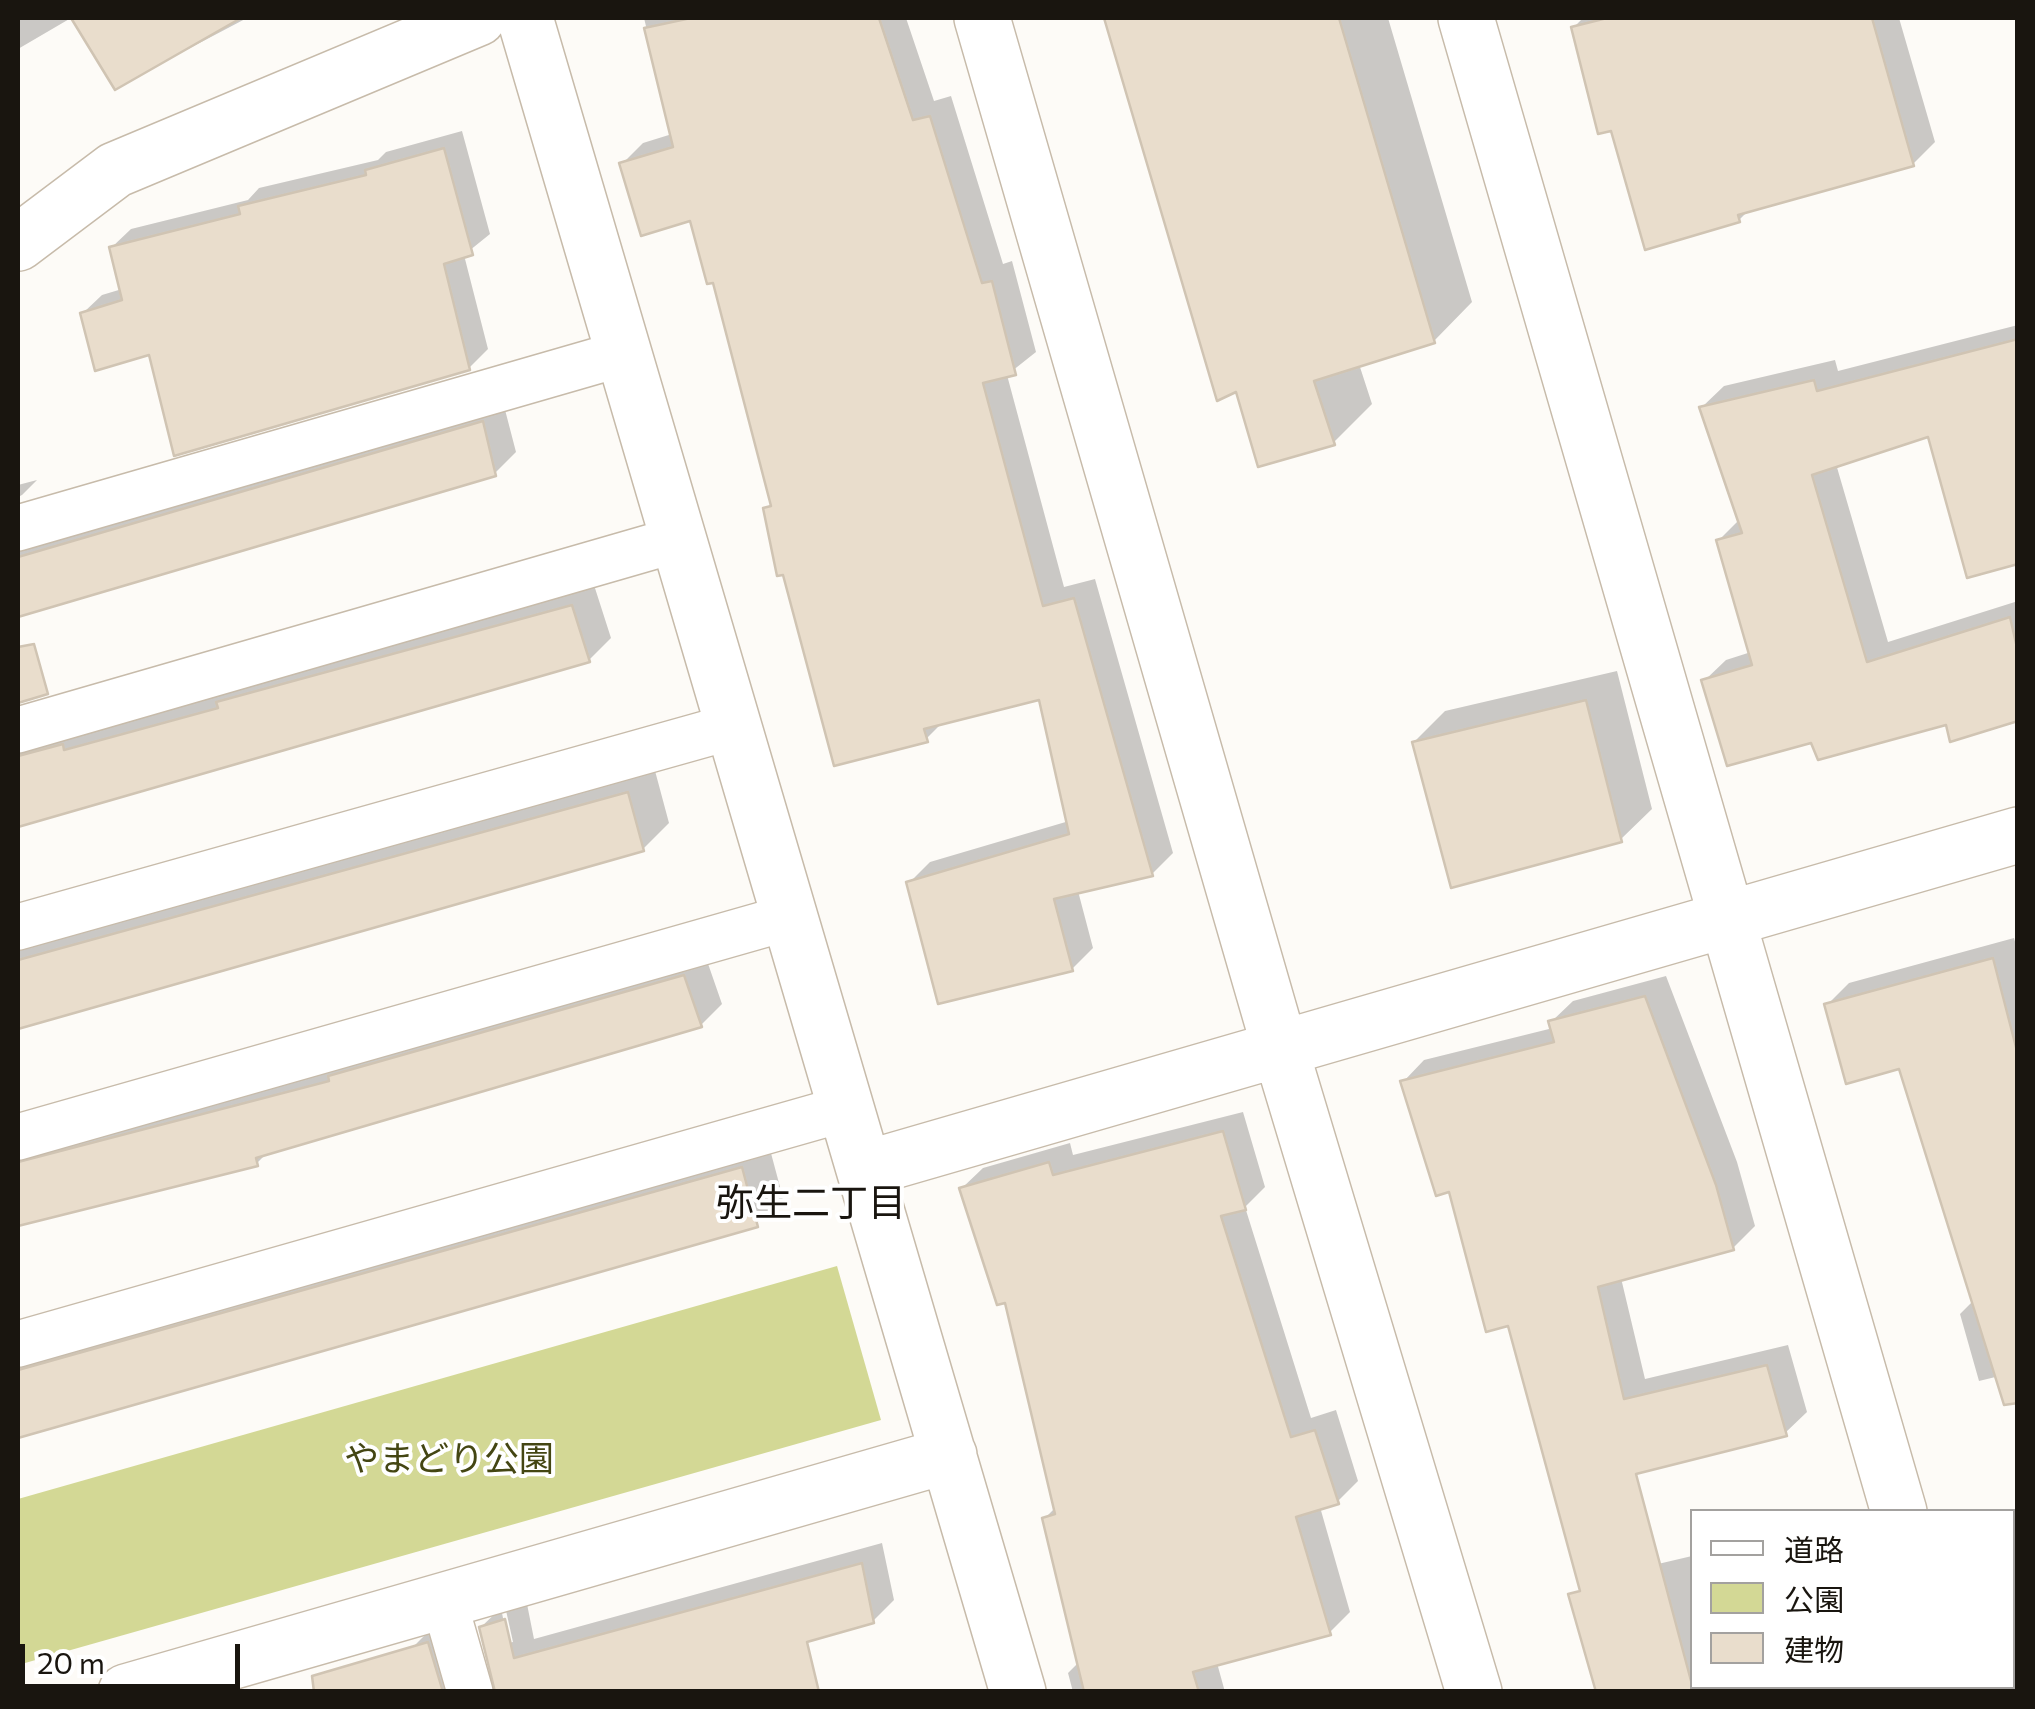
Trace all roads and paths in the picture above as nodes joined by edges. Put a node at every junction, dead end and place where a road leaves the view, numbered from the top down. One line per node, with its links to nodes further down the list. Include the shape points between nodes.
1 (478, 18): 5 (street, via 116,170)
2 (526, 18): 6 (street)
3 (982, 18): 15 (street)
4 (1466, 18): 13 (street)
5 (18, 243)
6 (624, 353): 7 (lane); 8 (street)
7 (18, 528)
8 (678, 539): 9 (street); 10 (lane)
9 (734, 726): 12 (street); 14 (lane)
10 (18, 730)
11 (2018, 835): 13 (street)
12 (790, 918): 16 (street); 17 (lane)
13 (1724, 920): 15 (street); 21 (street)
14 (18, 927)
15 (1280, 1048): 18 (street); 26 (street)
16 (847, 1108): 18 (street); 19 (lane)
17 (18, 1137)
18 (865, 1169): 20 (street)
19 (18, 1344)
20 (949, 1455): 22 (street); 23 (street)
21 (1898, 1509)
22 (444, 1600): 24 (street); 25 (lane)
23 (1012, 1690)
24 (126, 1692)
25 (470, 1692)
26 (1474, 1692)

